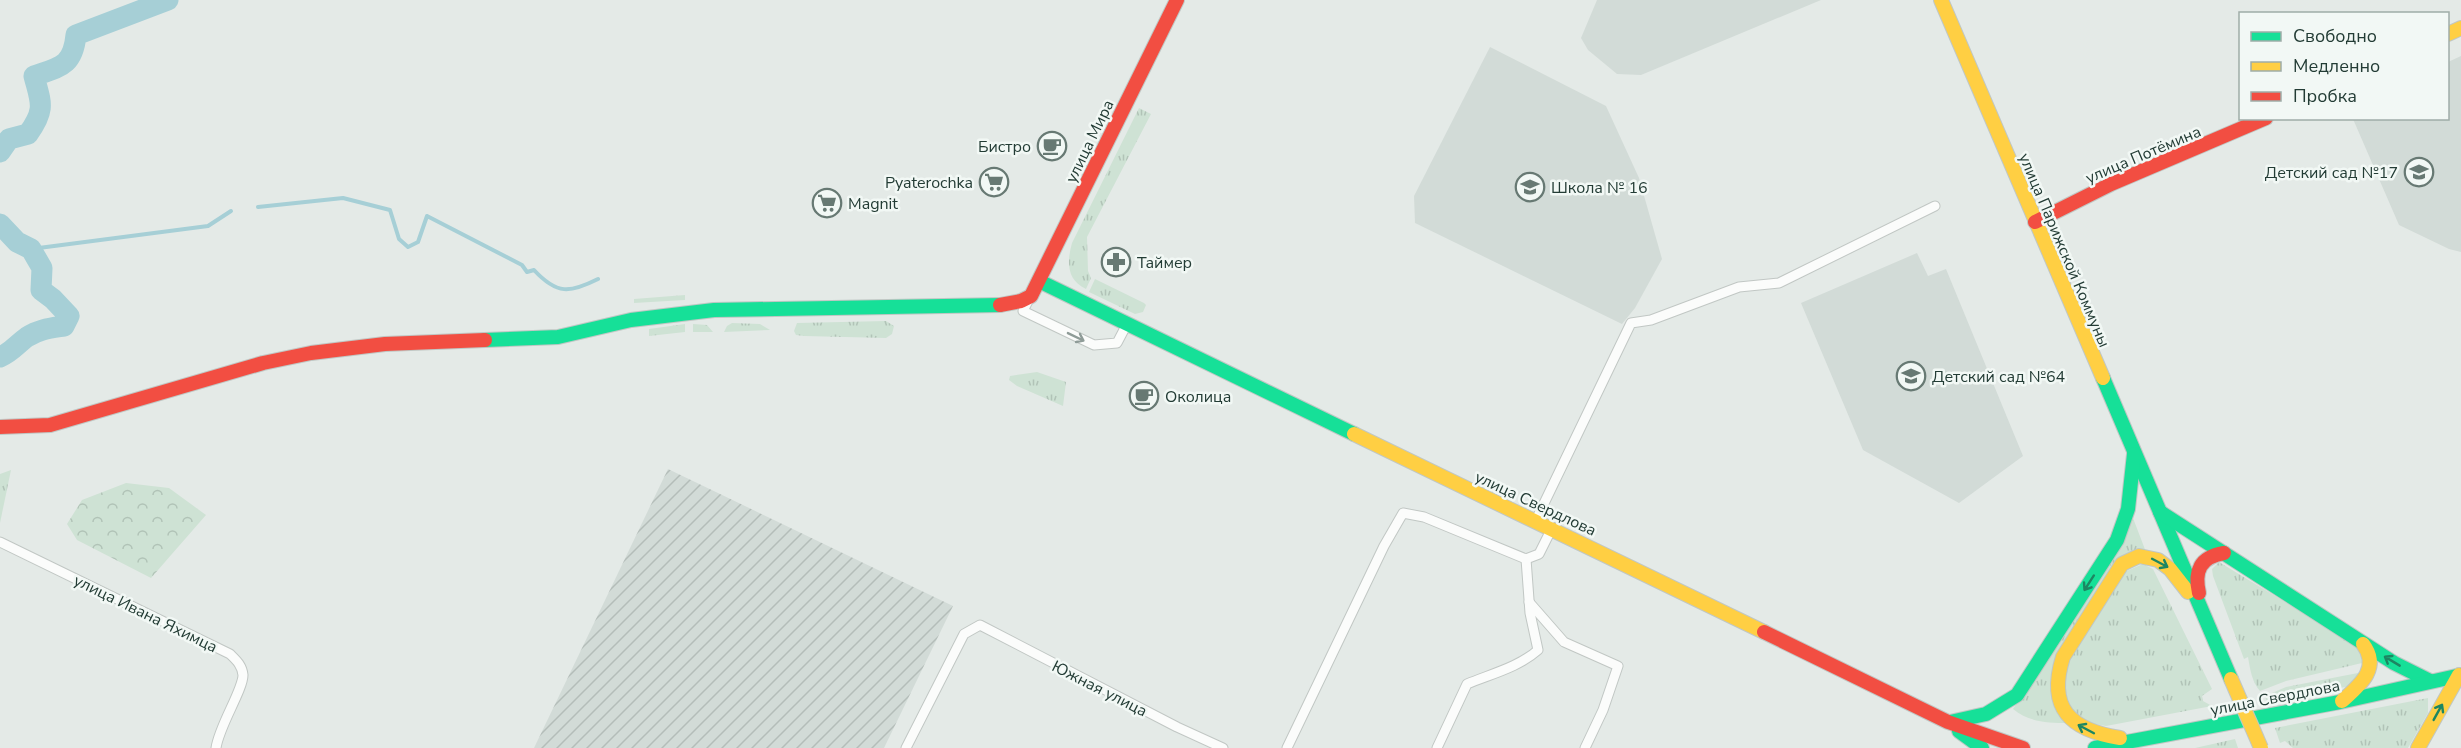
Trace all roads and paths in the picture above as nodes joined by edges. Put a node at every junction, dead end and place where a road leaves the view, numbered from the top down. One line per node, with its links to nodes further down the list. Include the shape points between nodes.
1 (1177, 0): 6 (street, улица Мира)
2 (1941, 0): 5 (street, улица Парижской Коммуны)
3 (2261, 120): 5 (street, улица Потёмина, via 2111,184)
4 (1935, 206): 12 (street, via 1779,283 1738,287 1651,320 1630,323)
5 (2034, 222): 10 (street, улица Парижской Коммуны)
6 (1039, 281): 7 (street, улица Мира); 8 (street, улица Свердлова)
7 (1031, 296): 8 (street, one-way to 8, via 1023,311 1094,345 1117,343); 9 (street, via 1001,305 714,310 631,320 558,337 385,344 311,353 263,363 50,425)
8 (1127, 324): 12 (street, улица Свердлова)
9 (1, 430)
10 (2134, 451): 11 (street, улица Парижской Коммуны); 23 (street, one-way to 23, via 2130,504 2117,540 2017,695 2000,710)
11 (2160, 512): 15 (street); 18 (street, улица Парижской Коммуны)
12 (1536, 520): 13 (street, улица Свердлова)
13 (1552, 528): 16 (street, via 1539,555); 23 (street, улица Свердлова)
14 (0, 542): 27 (street, улица Ивана Яхимца, via 230,654 241,665 243,677)
15 (2224, 553): 18 (street, via 2212,554 2198,568 2196,580); 19 (street)
16 (1526, 559): 17 (street); 29 (street, via 1424,517 1403,513)
17 (1529, 602): 30 (street, via 1538,650 1524,662 1467,684); 31 (street, via 1564,642 1618,666)
18 (2203, 614): 24 (street, one-way to 18, via 2104,737 2071,720 2062,708 2056,683 2063,657 2122,564 2139,556 2158,560 2170,569); 34 (street, bridge)
19 (2356, 637): 21 (street, one-way to 19); 22 (street, via 2368,649 2371,665 2360,685)
20 (2460, 675): 21 (street, улица Свердлова); 35 (street, one-way to 20)
21 (2430, 681): 22 (street, улица Свердлова)
22 (2340, 702): 24 (street, улица Свердлова)
23 (1948, 722): 26 (street); 32 (street, улица Свердлова)
24 (2141, 743): 33 (street, улица Свердлова)
25 (910, 747): 28 (street, Южная улица, via 964,634 980,625)
26 (1978, 747)
27 (216, 748)
28 (1223, 748)
29 (1287, 748)
30 (1437, 748)
31 (1584, 748)
32 (2023, 748)
33 (2095, 748)
34 (2261, 748)
35 (2418, 748)

